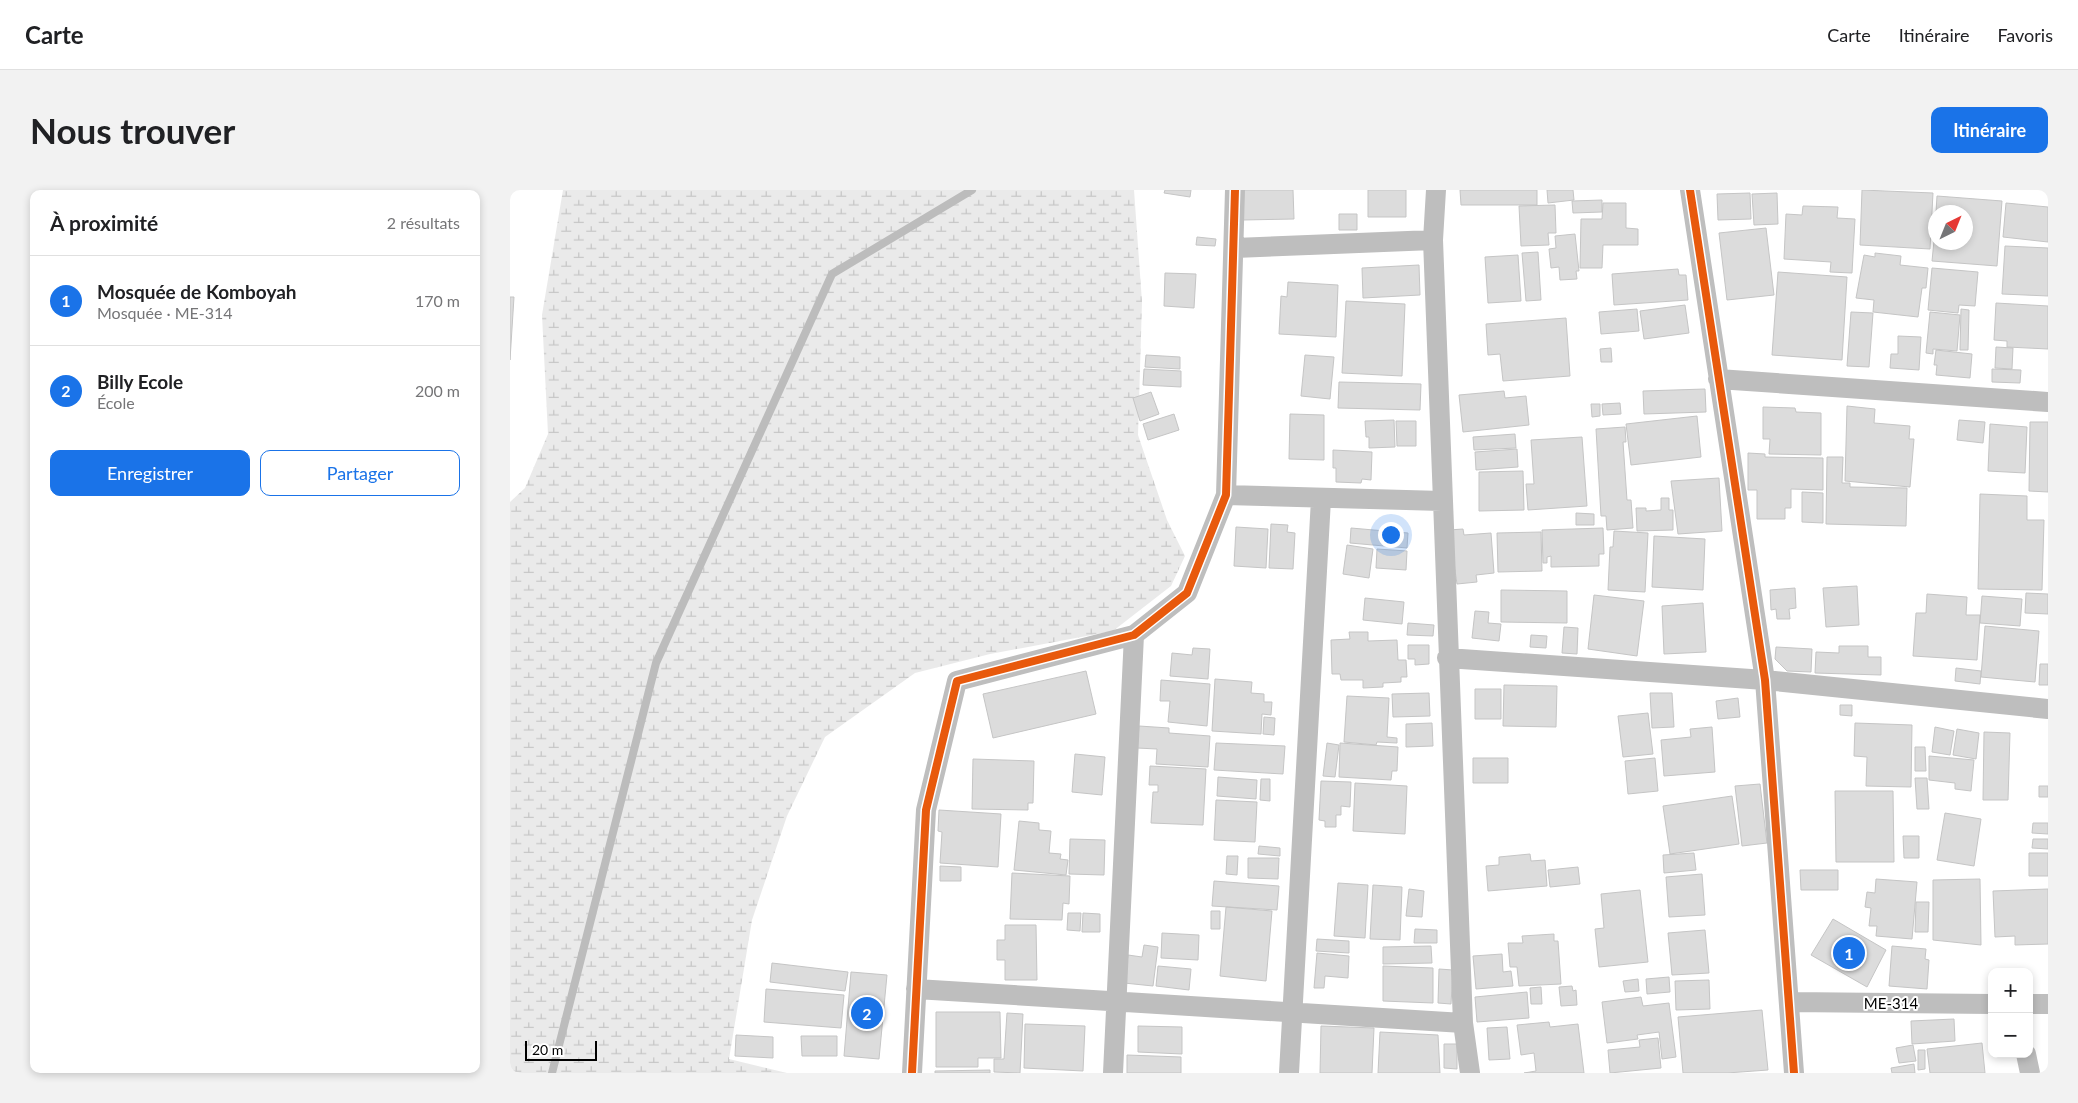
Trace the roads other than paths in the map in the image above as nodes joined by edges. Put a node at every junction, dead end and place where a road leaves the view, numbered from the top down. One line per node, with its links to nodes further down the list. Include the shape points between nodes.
1 (1236, 190): 5 (street)
2 (1436, 190): 4 (street)
3 (1690, 190): 6 (street)
4 (1433, 240): 5 (street); 10 (street)
5 (1235, 248): 8 (street)
6 (1718, 379): 7 (street); 13 (street)
7 (2048, 402)
8 (1226, 496): 9 (street); 11 (street, via 1187,593)
9 (1320, 499): 10 (street); 21 (street)
10 (1442, 501): 12 (street)
11 (1134, 635): 15 (street, via 957,682 926,810); 16 (street)
12 (1447, 658): 13 (street); 22 (street)
13 (1765, 680): 14 (street); 17 (street)
14 (2048, 709)
15 (916, 989): 16 (street); 24 (street)
16 (1116, 1001): 21 (street); 25 (street)
17 (1790, 1002): 18 (street, ME-314); 28 (street)
18 (1988, 1004)
19 (2033, 1004): 20 (street)
20 (2048, 1004)
21 (1291, 1011): 22 (street); 26 (street)
22 (1463, 1023): 27 (street)
23 (2027, 1058): 29 (street)
24 (912, 1073)
25 (1113, 1073)
26 (1289, 1073)
27 (1470, 1073)
28 (1794, 1073)
29 (2030, 1073)

